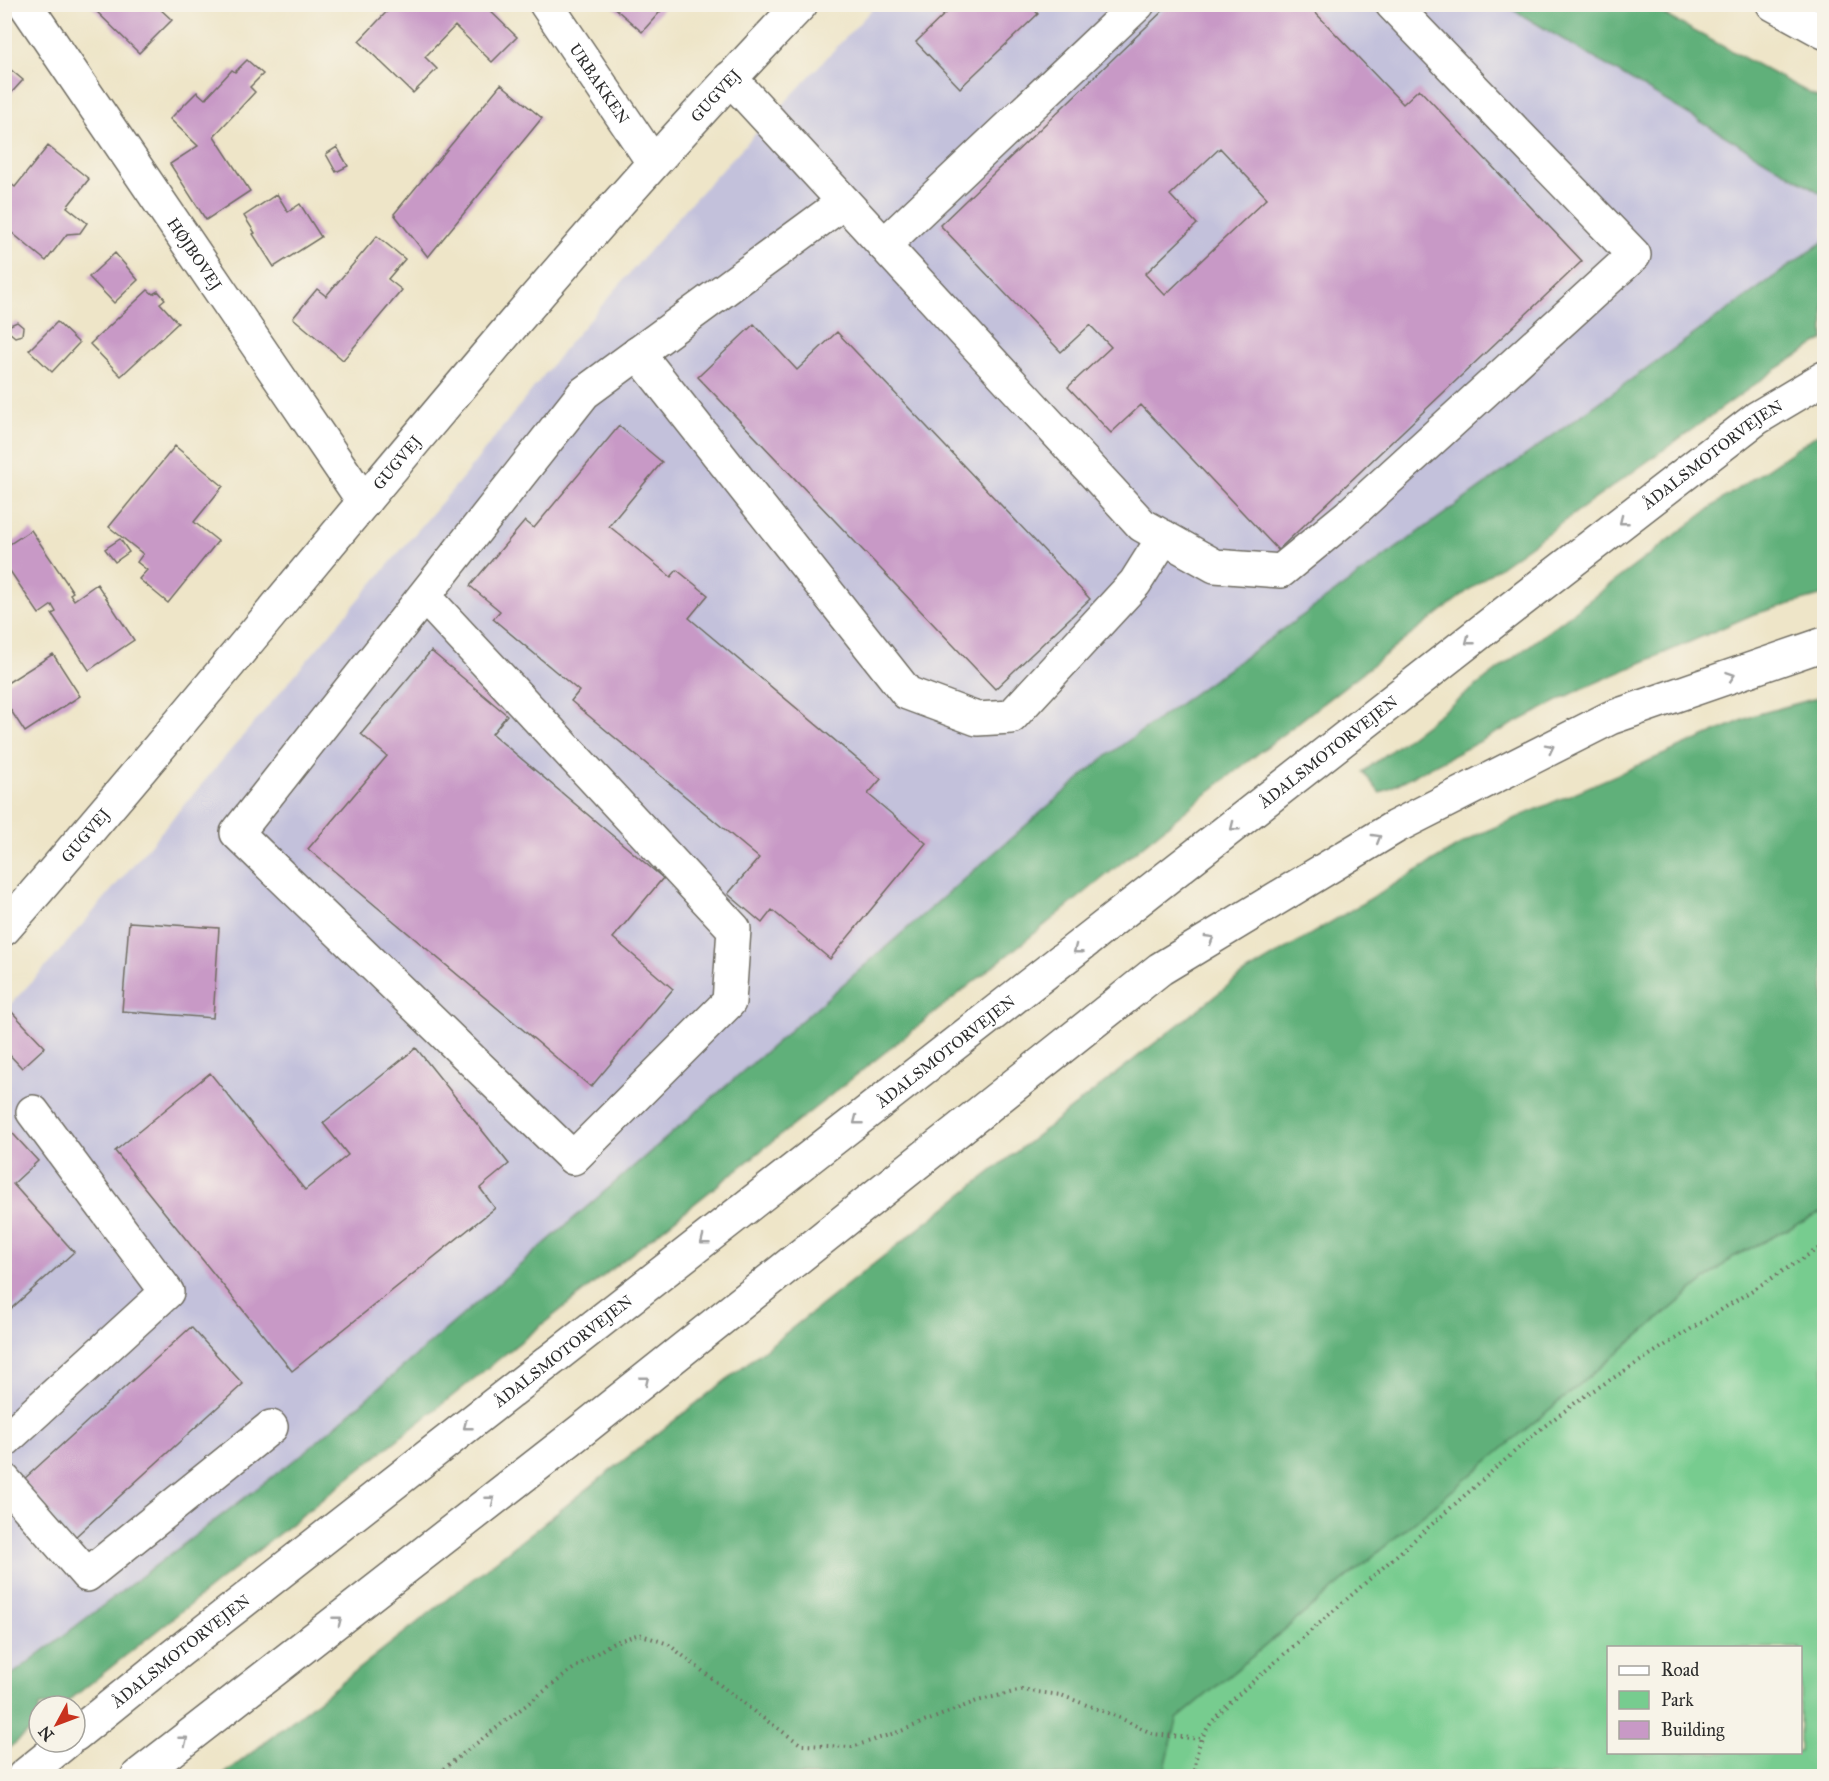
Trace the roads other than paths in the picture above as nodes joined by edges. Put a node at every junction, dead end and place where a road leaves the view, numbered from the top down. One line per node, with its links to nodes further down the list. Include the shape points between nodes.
1 (25, 4): 14 (main road, HØJBOVEJ)
2 (546, 4): 9 (main road, URBAKKEN)
3 (801, 4): 8 (main road, GUGVEJ)
4 (1138, 4): 11 (main road)
5 (1392, 4): 15 (main road, via 1634,255 1348,516 1281,571 1215,566)
6 (1773, 4): 7 (main road)
7 (1824, 32)
8 (730, 78): 9 (main road, GUGVEJ); 10 (main road)
9 (652, 162): 14 (main road, GUGVEJ)
10 (844, 202): 11 (main road); 12 (main road)
11 (884, 245): 15 (main road, via 1142,525)
12 (638, 353): 15 (main road, via 907,693 977,719 1011,717 1135,583); 16 (main road, via 585,393)
13 (1824, 378): 23 (main road, ÅDALSMOTORVEJEN, one-way to 23, via 1757,418 1510,609)
14 (364, 502): 18 (main road, GUGVEJ, via 116,801)
15 (1164, 537)
16 (424, 596): 16 (main road, via 237,833 573,1158 729,1002 734,929)
17 (1824, 644): 26 (main road, one-way to 17, via 582,1430 1160,969 1395,827 1610,718)
18 (4, 929)
19 (33, 1112): 21 (main road, via 167,1293)
20 (271, 1427): 22 (main road, via 87,1575)
21 (4, 1441)
22 (4, 1480)
23 (87, 1725)
24 (51, 1754): 25 (main road)
25 (24, 1776)
26 (138, 1776)

